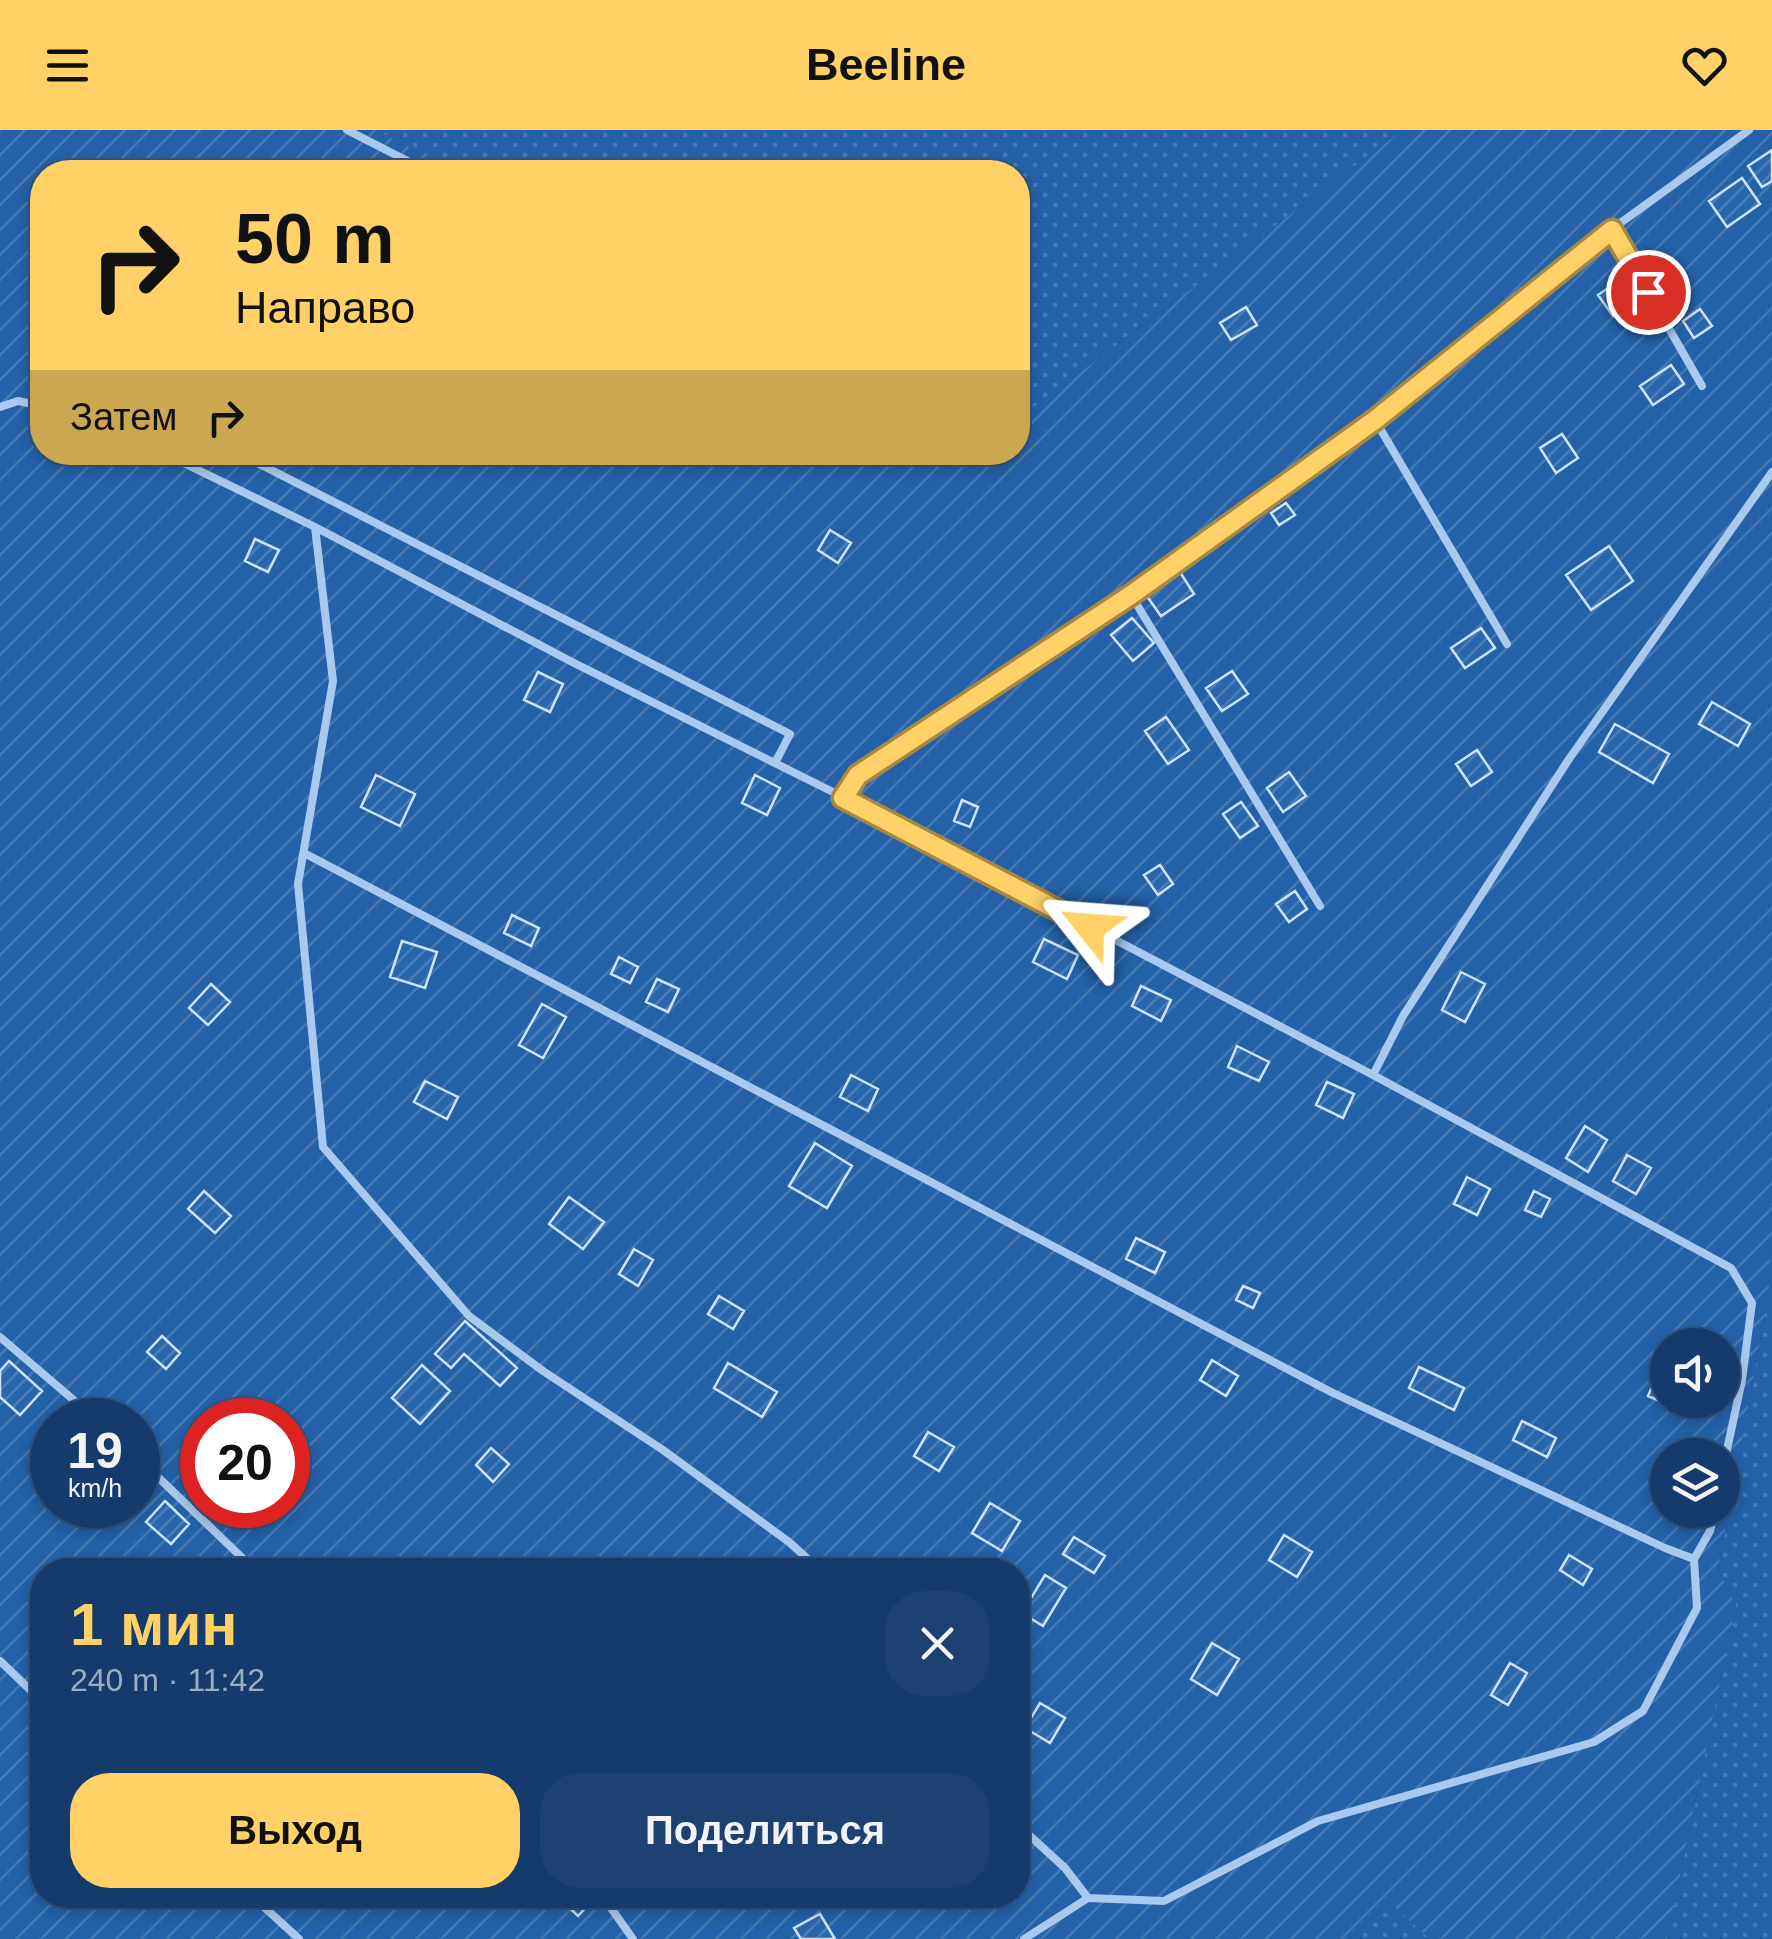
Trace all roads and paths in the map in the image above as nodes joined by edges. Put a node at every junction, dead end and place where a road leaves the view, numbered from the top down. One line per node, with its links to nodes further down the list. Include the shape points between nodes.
1 (347, 130): 3 (lane)
2 (1749, 130): 4 (lane)
3 (406, 160)
4 (1612, 230): 5 (lane); 8 (lane)
5 (1702, 386)
6 (30, 404): 7 (lane)
7 (0, 407)
8 (1375, 420): 13 (lane); 14 (lane)
9 (188, 465): 12 (lane)
10 (262, 465): 15 (lane, via 790,734)
11 (1772, 472): 19 (lane, via 1569,759 1402,1016)
12 (314, 527): 15 (lane); 17 (lane, via 334,681)
13 (1131, 595): 16 (lane, via 858,775); 18 (lane)
14 (1507, 644)
15 (775, 763): 16 (lane)
16 (843, 798): 19 (lane)
17 (304, 852): 26 (lane, via 298,884 324,1147 469,1316); 27 (lane, via 1331,1392)
18 (1320, 906)
19 (1373, 1076): 22 (lane, via 1731,1268 1752,1303)
20 (0, 1337): 21 (lane)
21 (71, 1398)
22 (1730, 1438)
23 (160, 1479): 25 (lane)
24 (1710, 1528): 27 (lane)
25 (242, 1558)
26 (806, 1558)
27 (1694, 1559): 31 (lane, via 1697,1608 1643,1712 1594,1742 1318,1821 1164,1901)
28 (0, 1661): 29 (lane)
29 (30, 1690)
30 (1030, 1836): 31 (lane)
31 (1088, 1898): 36 (lane)
32 (265, 1908): 34 (lane)
33 (611, 1908): 35 (lane)
34 (299, 1939)
35 (634, 1939)
36 (1024, 1939)

